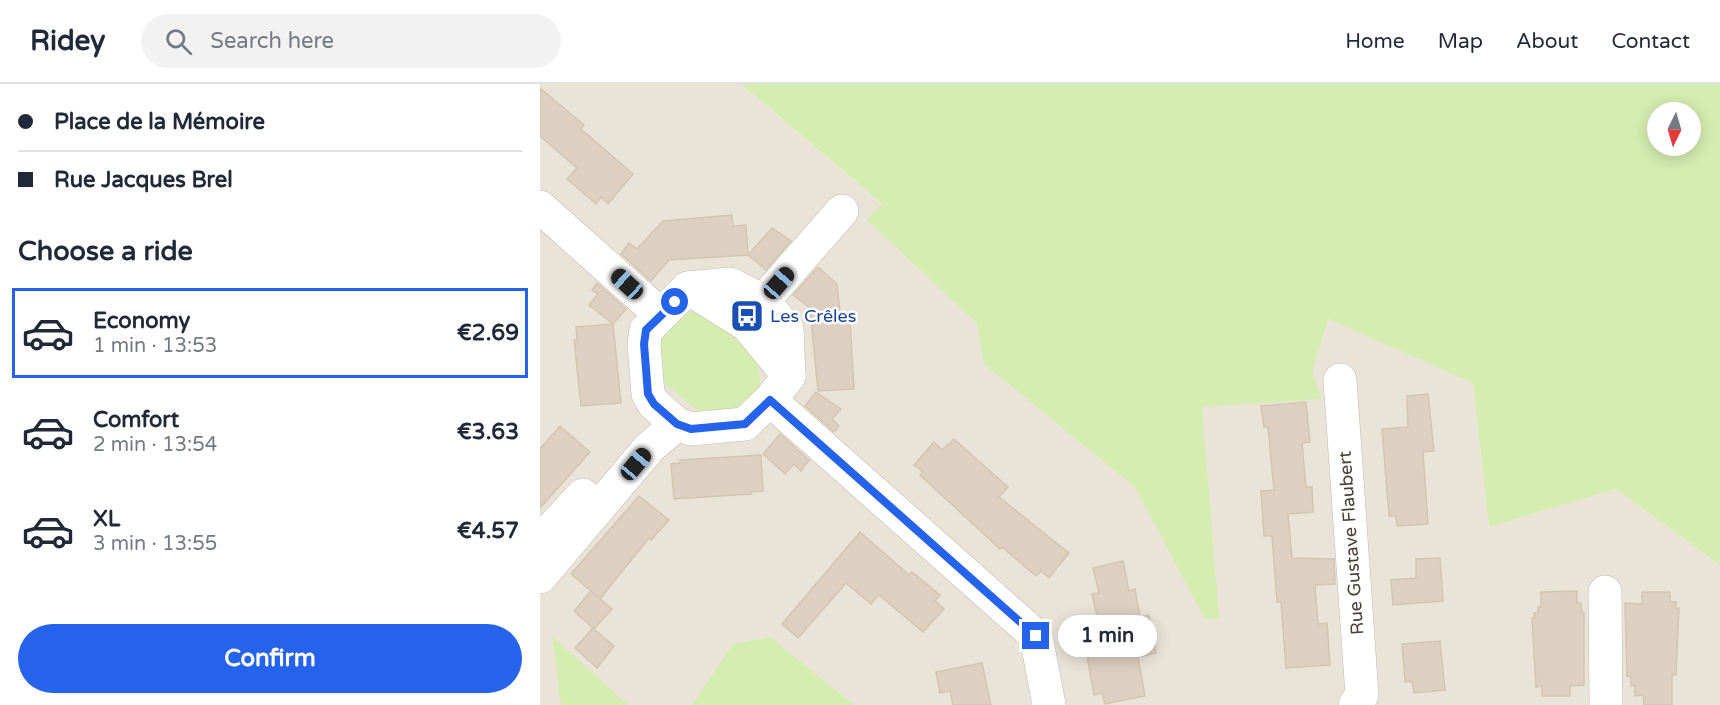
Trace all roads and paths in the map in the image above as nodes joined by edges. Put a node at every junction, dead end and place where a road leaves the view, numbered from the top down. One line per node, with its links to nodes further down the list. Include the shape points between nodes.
1 (540, 207): 5 (street)
2 (842, 211): 4 (street)
3 (688, 288): 4 (street, via 730,284); 5 (street); 7 (street, via 747,325)
4 (763, 301): 7 (street, via 787,329)
5 (661, 315): 8 (street, via 646,330 644,344 648,394)
6 (1341, 380): 13 (street, Rue Gustave Flaubert, via 1362,695)
7 (779, 388): 8 (street, via 745,424 691,429); 12 (street, via 1036,636)
8 (666, 414): 9 (street, via 635,438); 10 (street, via 650,447)
9 (540, 541)
10 (540, 577)
11 (1605, 591): 14 (street)
12 (1049, 705)
13 (1355, 705)
14 (1606, 705)

